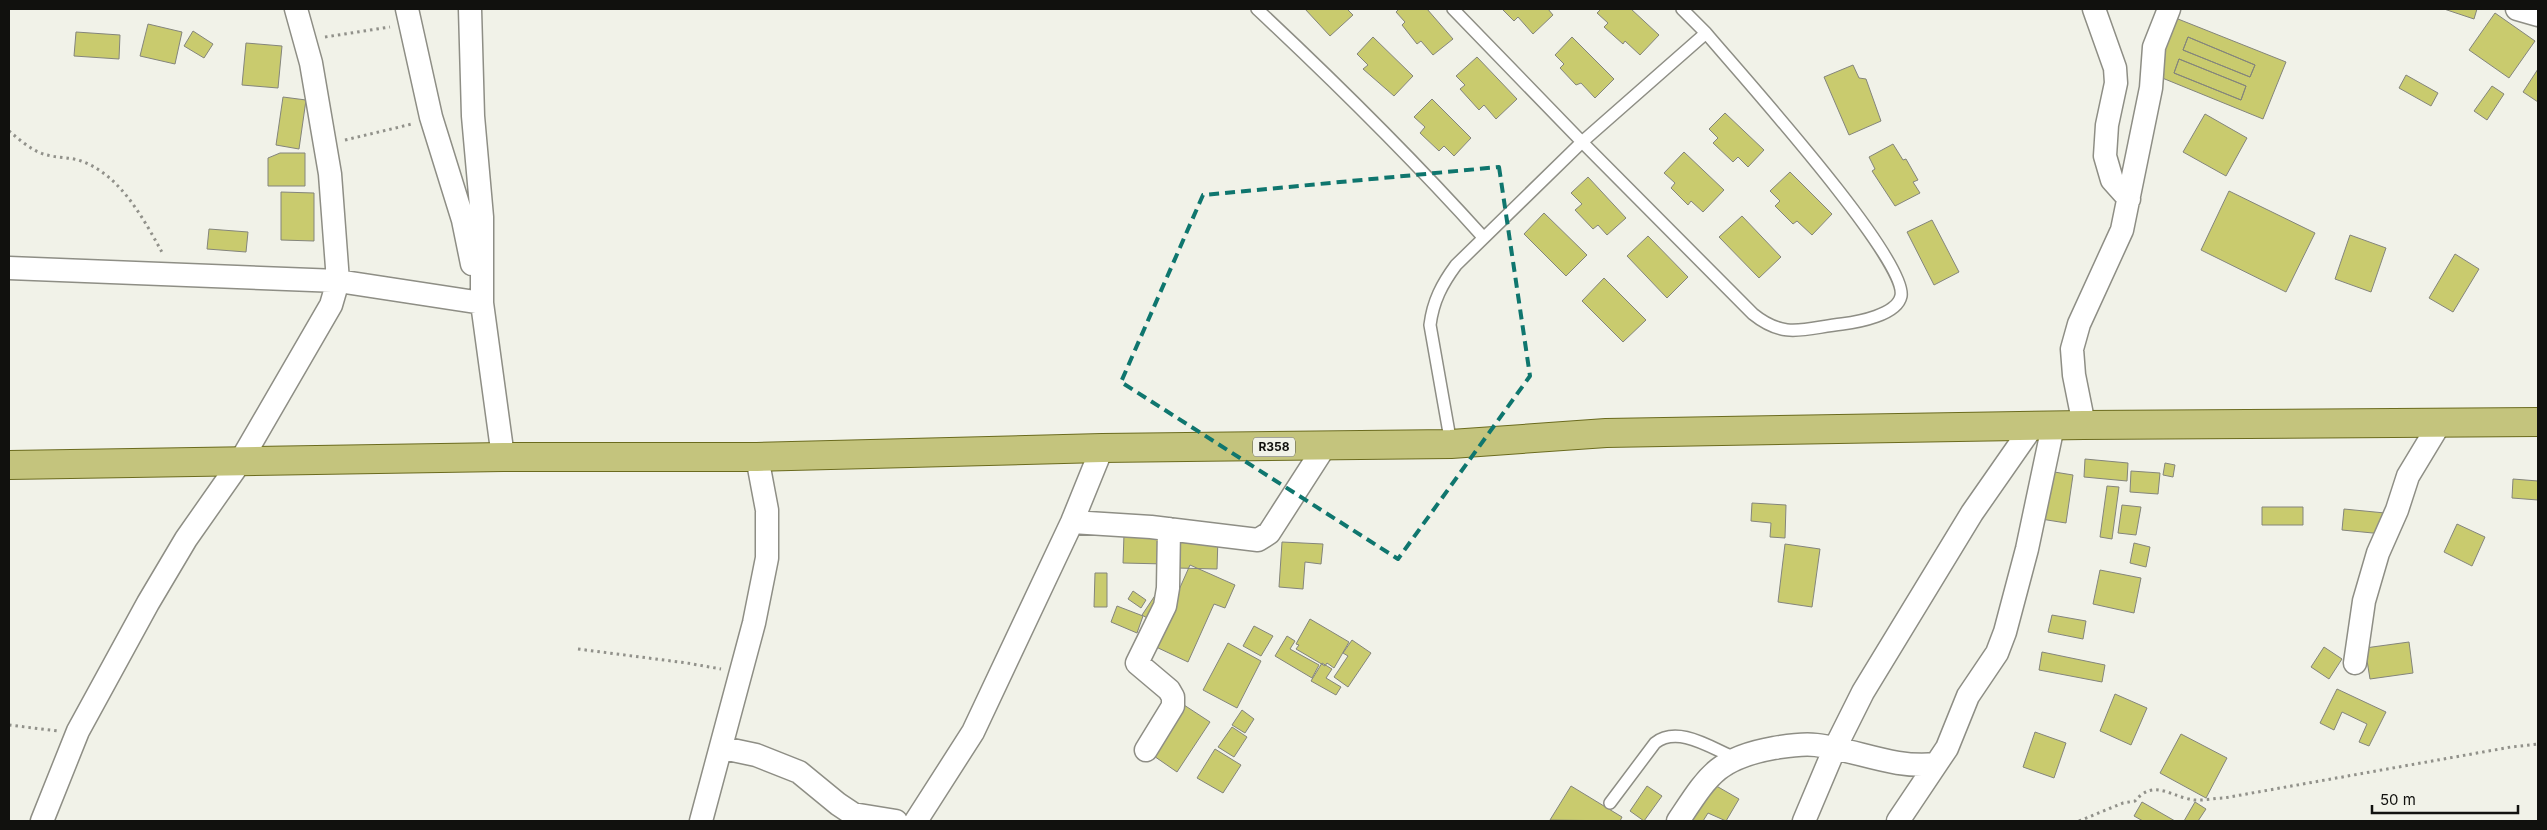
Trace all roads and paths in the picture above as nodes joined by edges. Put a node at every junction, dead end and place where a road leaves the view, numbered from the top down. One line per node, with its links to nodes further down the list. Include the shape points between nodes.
1 (296, 9): 12 (street)
2 (470, 9): 22 (street, via 473,116 482,217)
3 (1257, 9): 18 (lane, via 1344,91)
4 (1454, 9): 15 (lane)
5 (1682, 9): 11 (lane)
6 (2094, 9): 17 (street, via 2115,68 2116,83 2107,125 2105,156 2112,180)
7 (2169, 9): 17 (street, via 2154,47 2150,88)
8 (2517, 9): 9 (street)
9 (2538, 15)
10 (409, 16): 12 (path, via 376,30 352,31); 13 (street)
11 (1706, 33): 15 (lane); 15 (lane, via 1850,205 1901,286 1899,301 1894,306 1859,322 1796,331 1767,326)
12 (305, 42): 16 (street)
13 (432, 119): 16 (path); 22 (street, via 463,220)
14 (9, 131): 20 (path, via 46,155 83,162 104,173 146,223)
15 (1582, 142): 18 (lane)
16 (325, 146): 21 (street)
17 (2129, 200): 25 (street, via 2122,230 2079,324 2072,349)
18 (1483, 237): 27 (lane, via 1456,264 1433,305 1430,325)
19 (9, 268): 20 (street)
20 (174, 274): 21 (street)
21 (338, 281): 22 (street); 32 (street, via 331,305)
22 (480, 302): 31 (street)
23 (2538, 422): 24 (main road, R358)
24 (2440, 423): 25 (main road, R358); 37 (street, via 2408,476 2378,552 2364,601)
25 (2084, 425): 26 (main road, R358)
26 (2042, 427): 27 (main road, R358, via 1606,433); 44 (street, via 1972,513 1863,692); 46 (street, via 2027,549 2005,632 1997,653 1968,696 1947,748)
27 (1451, 444): 28 (main road, R358)
28 (1325, 446): 29 (main road, R358); 35 (street, via 1269,533 1258,540)
29 (1102, 448): 30 (main road, R358); 34 (street)
30 (757, 456): 31 (main road, R358); 38 (street, via 767,510 767,558)
31 (503, 457): 32 (main road, R358)
32 (240, 462): 33 (main road, R358); 40 (street, via 186,539)
33 (9, 465)
34 (1072, 522): 35 (street); 51 (street, via 973,732)
35 (1168, 529): 43 (street, via 1165,606 1137,660 1138,667 1169,690 1173,697 1172,706)
36 (578, 649): 38 (path, via 687,662)
37 (2355, 664)
38 (741, 673): 42 (street)
39 (9, 725): 40 (path)
40 (78, 732): 48 (street)
41 (2538, 744): 55 (path, via 2224,798 2190,800 2159,789 2143,792 2135,801)
42 (723, 748): 49 (street); 50 (street, via 756,755 799,772 853,814)
43 (1146, 750)
44 (1834, 750): 45 (street, via 1816,745 1792,745); 46 (street, via 1918,766); 53 (street)
45 (1735, 758): 47 (lane, via 1683,737 1662,738); 52 (street, via 1720,766 1706,780)
46 (1936, 764): 54 (street)
47 (1610, 803)
48 (42, 821)
49 (701, 821)
50 (896, 821)
51 (916, 821)
52 (1678, 821)
53 (1804, 821)
54 (1898, 821)
55 (2079, 821)

